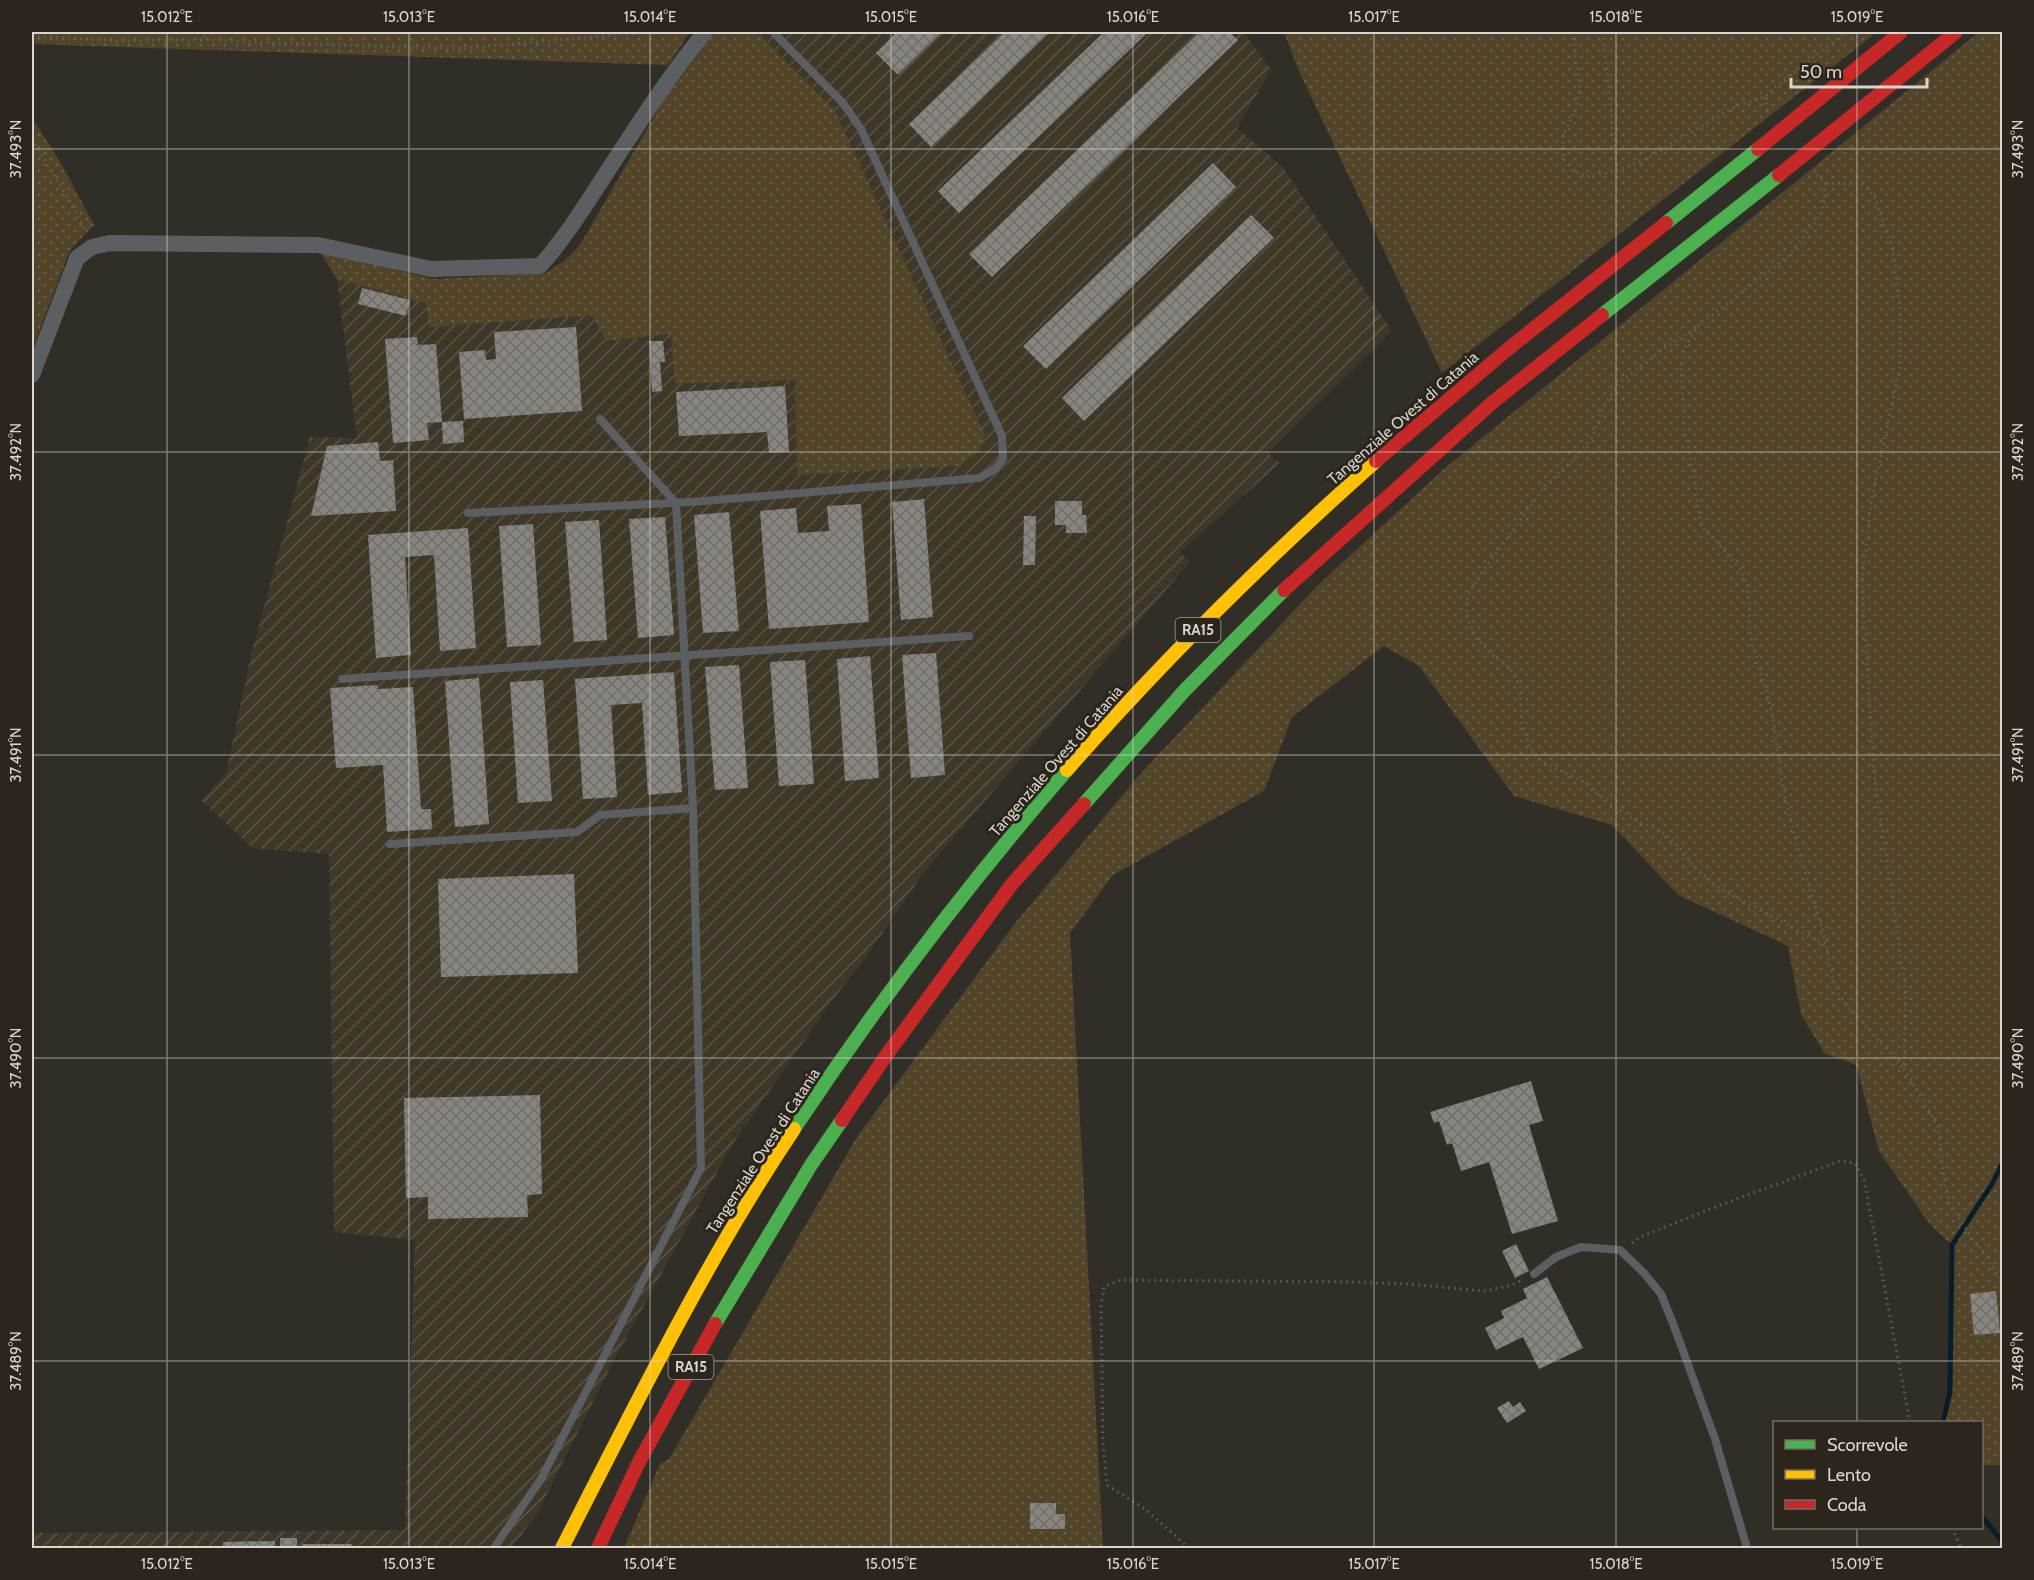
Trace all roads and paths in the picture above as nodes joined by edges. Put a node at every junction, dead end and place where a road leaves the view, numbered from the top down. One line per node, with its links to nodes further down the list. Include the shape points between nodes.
1 (209, 32): 11 (path)
2 (648, 32): 11 (path, via 456,49)
3 (705, 32): 18 (street, via 634,129 559,246 540,266 431,269 318,245 110,243)
4 (772, 32): 22 (lane, via 843,103 861,129 1002,435 1003,459 995,470 979,478)
5 (1572, 32): 16 (path, via 1580,86 1575,112 1563,136 1563,158 1572,170 1586,177)
6 (1603, 32): 16 (path)
7 (1846, 32): 12 (path)
8 (1901, 32): 36 (highway, Tangenziale Ovest di Catania / RA15, bridge, via 1454,394 1307,525 1162,666 986,866 860,1032 743,1208)
9 (1956, 32): 31 (highway, RA15, bridge, via 1493,402 1278,595 1193,682 1012,884 890,1050)
10 (32, 36): 11 (path, via 122,41)
11 (201, 39)
12 (1765, 97): 13 (path); 16 (path, via 1736,106 1642,161)
13 (1767, 116)
14 (32, 139): 18 (path, via 71,203)
15 (1812, 168): 17 (path)
16 (1617, 170)
17 (1825, 183): 19 (path, via 1821,215 1788,256); 30 (path, via 1861,184 1874,196 1893,250 1900,309 1900,366 1871,502 1862,581 1874,774 1906,992)
18 (92, 247): 20 (street, via 77,258)
19 (1697, 327): 29 (path, via 1686,345 1681,366 1684,426 1699,517 1703,528 1741,571 1746,583 1751,639 1772,711 1783,788); 29 (path, via 1620,382 1582,451 1545,486 1477,579 1467,598 1467,617 1475,636 1510,668 1520,685 1522,722 1528,744 1538,758 1582,781 1630,817 1664,833 1719,888)
20 (32, 375)
21 (600, 418): 22 (lane)
22 (676, 503): 23 (lane); 25 (lane)
23 (468, 513)
24 (969, 636): 25 (lane)
25 (685, 654): 26 (lane); 27 (lane)
26 (342, 679)
27 (693, 808): 28 (lane, via 600,814 577,831); 40 (lane, via 701,1168 541,1479)
28 (390, 844)
29 (1827, 946): 30 (path, via 1832,977 1841,998)
30 (1904, 1069): 34 (path, via 1938,1127 1950,1206)
31 (794, 1192): 35 (highway); 42 (highway, RA15, via 698,1354)
32 (1620, 1250): 33 (lane, via 1581,1247 1556,1257); 37 (path, via 1640,1237 1723,1204 1840,1161 1855,1163 1864,1179); 44 (lane, via 1661,1294 1715,1439)
33 (1534, 1274): 43 (path, via 1484,1292 1407,1284 1308,1281 1120,1280 1104,1287 1103,1443 1107,1485 1145,1509)
34 (2002, 1280)
35 (735, 1317)
36 (675, 1328): 38 (highway); 41 (highway, Tangenziale Ovest di Catania / RA15)
37 (1910, 1421)
38 (587, 1468)
39 (1953, 1529): 45 (path)
40 (494, 1548)
41 (562, 1548)
42 (598, 1548)
43 (1189, 1548)
44 (1747, 1548)
45 (1961, 1548)

